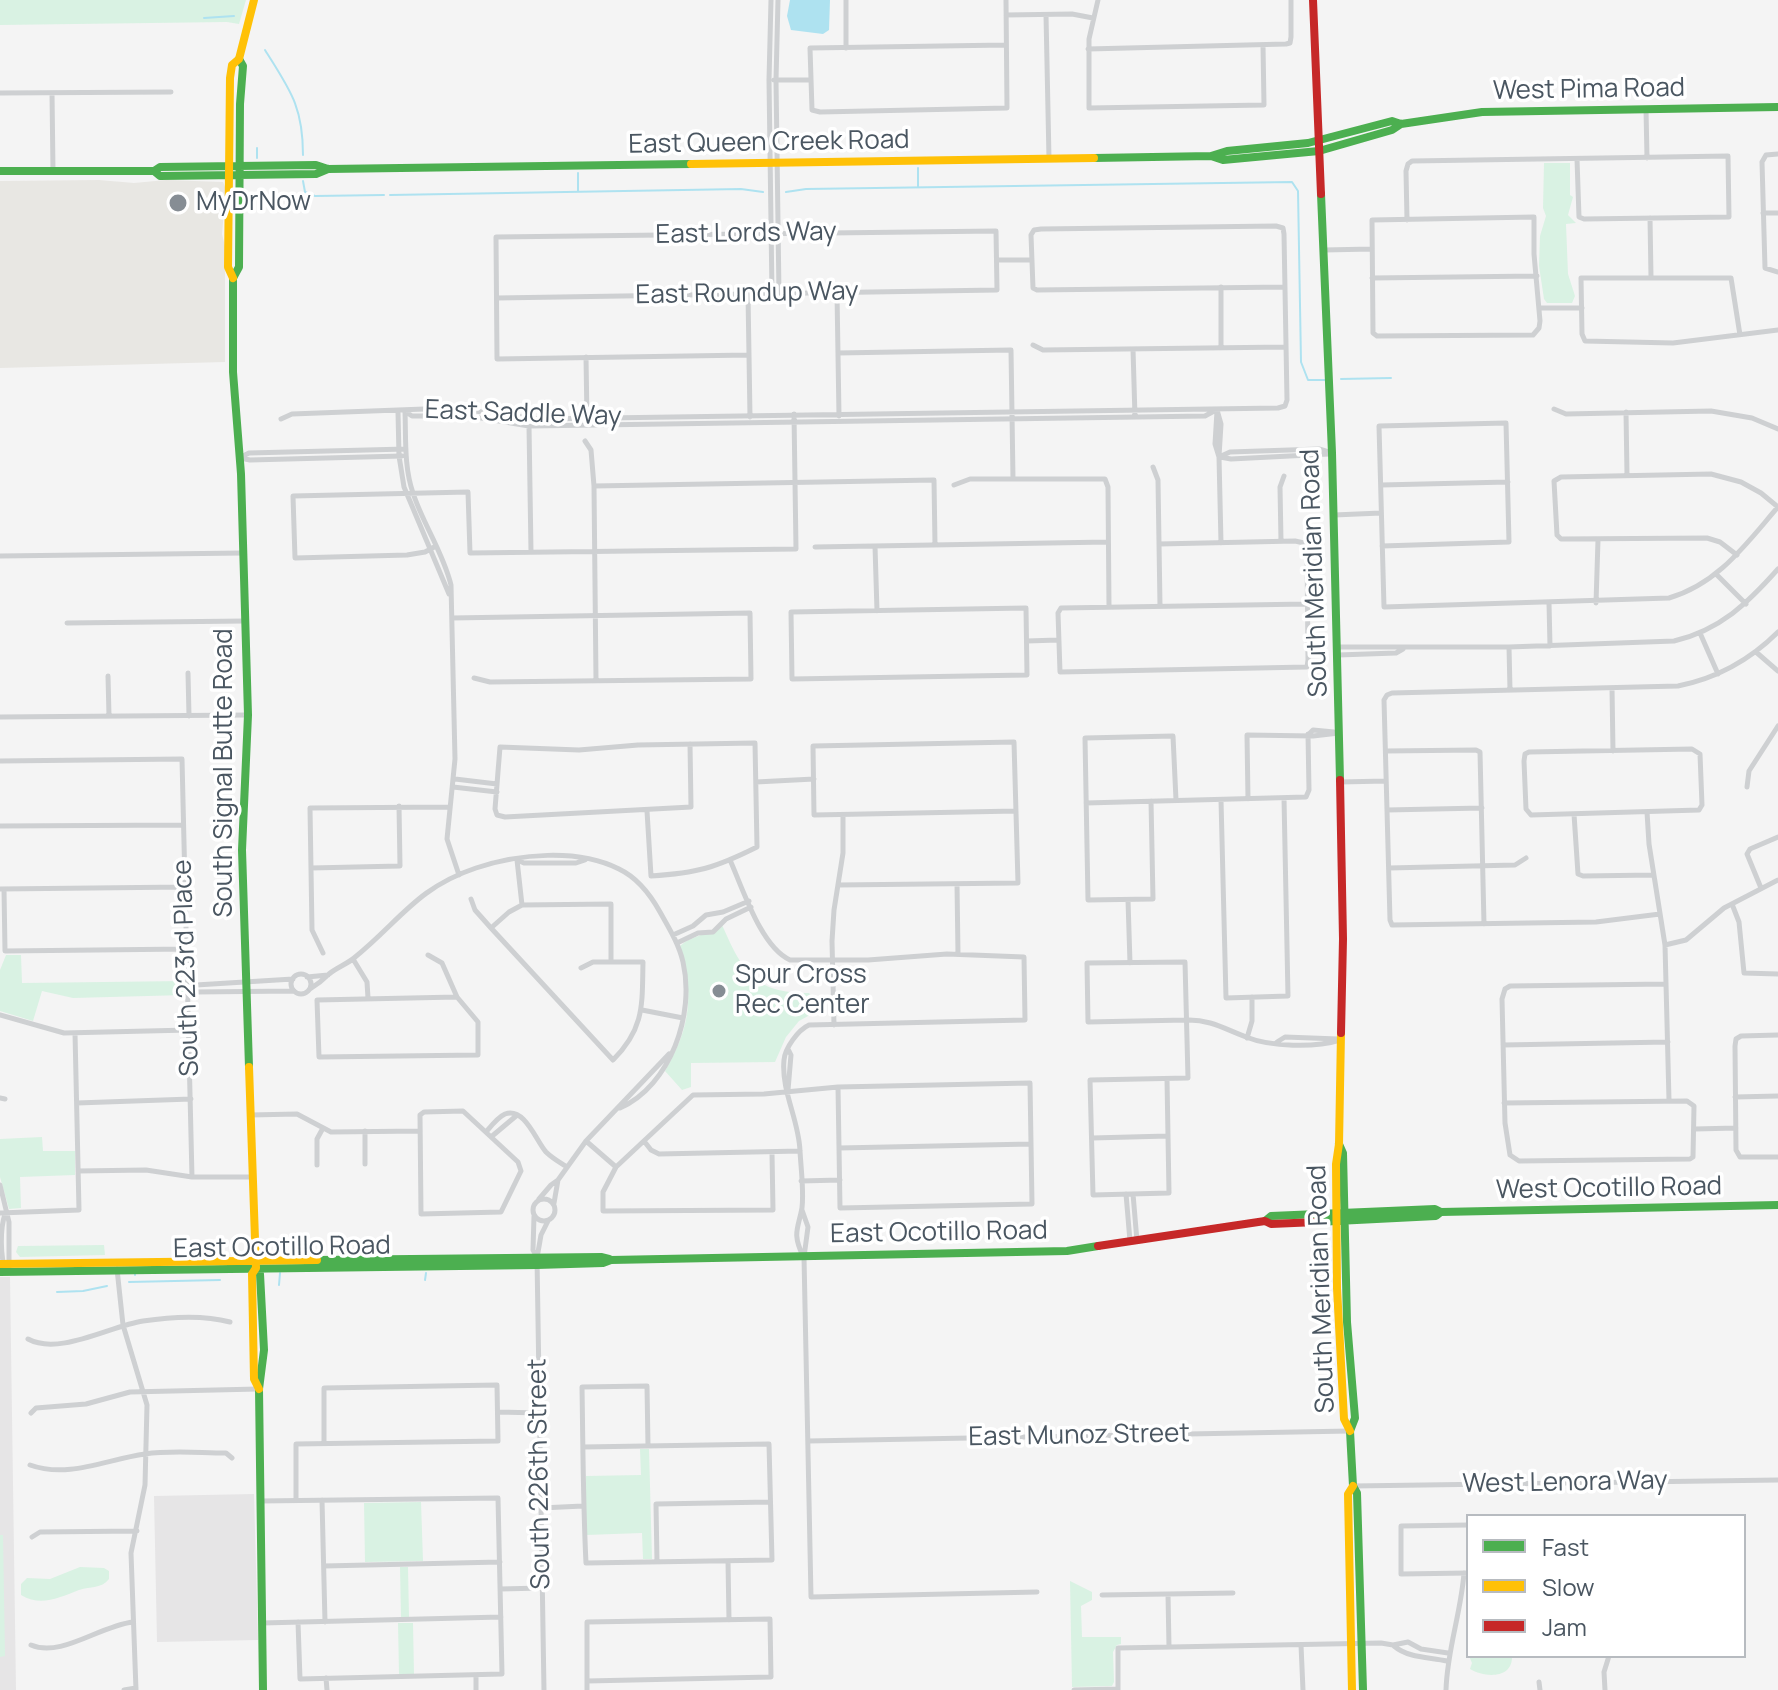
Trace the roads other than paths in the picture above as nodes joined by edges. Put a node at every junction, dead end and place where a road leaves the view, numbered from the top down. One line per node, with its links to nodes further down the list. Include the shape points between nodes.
1 (254, 0): 16 (street, South Signal Butte Road)
2 (771, 0): 17 (street)
3 (778, 0): 17 (street)
4 (846, 0): 14 (street)
5 (1006, 0): 9 (street)
6 (1098, 0): 11 (street)
7 (1291, 0): 13 (street, via 1290,43)
8 (1313, 0): 24 (street, South Meridian Road)
9 (1006, 15): 10 (street); 12 (street)
10 (1046, 15): 11 (street); 27 (street)
11 (1093, 18): 15 (street)
12 (1006, 45): 14 (street); 18 (street, via 1007,108 820,112 812,110)
13 (1263, 45): 15 (street); 15 (street, via 1264,105 1089,108)
14 (846, 48): 18 (street, via 810,48)
15 (1088, 49)
16 (239, 59): 32 (street, South Signal Butte Road, via 230,78); 33 (street, South Signal Butte Road)
17 (772, 80): 18 (street); 29 (street)
18 (810, 80)
19 (171, 92): 21 (street)
20 (0, 93): 21 (street)
21 (52, 93): 31 (street)
22 (1778, 107): 23 (street, West Pima Road)
23 (1646, 109): 24 (street, West Pima Road, via 1482,112 1401,124); 26 (street)
24 (1319, 146): 27 (street, East Queen Creek Road, via 1250,159); 40 (street, South Meridian Road)
25 (1778, 154): 34 (street, via 1766,155 1762,162)
26 (1647, 158): 28 (street); 36 (street, via 1728,156 1729,217)
27 (1049, 159): 29 (street, East Queen Creek Road)
28 (1577, 159): 36 (street, via 1579,217); 37 (street, via 1412,161)
29 (774, 163): 33 (street, East Queen Creek Road, via 328,169 316,165); 38 (street)
30 (0, 171): 31 (street, East Queen Creek Road)
31 (53, 171): 32 (street, East Queen Creek Road)
32 (228, 171): 33 (street, East Queen Creek Road); 46 (street, South Signal Butte Road, via 228,267)
33 (240, 171): 46 (street, South Signal Butte Road, via 239,267)
34 (1763, 213): 35 (street); 43 (street, via 1765,268)
35 (1778, 213)
36 (1650, 218): 45 (street)
37 (1407, 220): 39 (street, via 1372,220); 44 (street, via 1534,217)
38 (774, 233): 41 (street, East Lords Way, via 996,231); 52 (street); 53 (street, East Lords Way, via 496,237)
39 (1372, 249): 40 (street); 47 (street)
40 (1324, 250): 81 (street, South Meridian Road)
41 (997, 260): 42 (street); 50 (street, East Roundup Way, via 997,290)
42 (1032, 260): 48 (street, via 1037,290); 49 (street, via 1031,235 1041,229 1276,226 1284,234)
43 (1778, 272)
44 (1537, 276): 47 (street); 54 (street)
45 (1651, 277): 55 (street, via 1581,278); 57 (street, via 1731,278)
46 (233, 278): 83 (street, South Signal Butte Road)
47 (1372, 278): 54 (street, via 1377,336 1527,337 1537,332)
48 (1221, 287): 49 (street); 60 (street)
49 (1285, 287): 59 (street)
50 (837, 293): 52 (street, East Roundup Way); 62 (street)
51 (748, 294): 52 (street, East Roundup Way); 53 (street, East Roundup Way); 63 (street)
52 (776, 294)
53 (497, 298): 64 (street, via 497,359)
54 (1539, 308): 55 (street)
55 (1582, 308): 57 (street, via 1585,341 1673,343)
56 (1778, 330): 57 (street)
57 (1740, 335)
58 (1033, 345): 61 (street, via 1043,350)
59 (1286, 347): 60 (street); 66 (street, East Saddle Way, via 1285,406)
60 (1221, 348): 61 (street)
61 (1133, 349): 69 (street)
62 (838, 353): 70 (street, via 1011,350); 71 (street)
63 (749, 355): 64 (street); 75 (street)
64 (586, 357): 76 (street)
65 (1554, 409): 68 (street, via 1566,414)
66 (1217, 410): 69 (street, East Saddle Way); 82 (street)
67 (402, 412): 73 (street, via 292,414); 74 (street, East Saddle Way, via 462,409); 77 (street, East Saddle Way); 80 (street)
68 (1626, 412): 78 (street, via 1732,413); 85 (street)
69 (1135, 413): 70 (street, East Saddle Way)
70 (1012, 414): 71 (street, East Saddle Way); 87 (street)
71 (839, 417): 72 (street, East Saddle Way)
72 (794, 418): 75 (street, East Saddle Way); 89 (street)
73 (281, 419)
74 (529, 419): 76 (street, East Saddle Way); 77 (street)
75 (750, 419): 76 (street, East Saddle Way)
76 (587, 422): 77 (street, East Saddle Way)
77 (529, 426): 107 (street)
78 (1778, 429)
79 (585, 441): 92 (street, via 591,450)
80 (402, 453): 83 (street); 93 (street)
81 (1332, 453): 82 (street, via 1230,452); 96 (street, South Meridian Road)
82 (1219, 457): 100 (street)
83 (239, 458): 109 (street, South Signal Butte Road)
84 (1153, 467): 101 (street)
85 (1627, 475): 94 (street, via 1711,474 1761,493); 97 (street, via 1554,481 1557,535)
86 (1284, 476): 98 (street)
87 (1013, 479): 90 (street, via 970,479); 99 (street, via 1105,479)
88 (1508, 482): 91 (street); 91 (street, via 1506,423 1379,426); 104 (street, via 1509,542)
89 (795, 483): 92 (street); 102 (street, via 934,480); 108 (street, via 796,549)
90 (954, 485)
91 (1381, 485): 95 (street)
92 (594, 486): 108 (street)
93 (410, 494): 105 (street); 105 (street, via 293,496 295,558 407,555); 107 (street, via 468,492 470,553)
94 (1778, 507): 110 (street)
95 (1381, 513): 96 (street); 104 (street)
96 (1334, 515): 131 (street, South Meridian Road)
97 (1598, 539): 110 (street, via 1707,538); 115 (street)
98 (1281, 541): 100 (street); 116 (street, via 1304,543 1307,548)
99 (1108, 542): 102 (street); 119 (street)
100 (1221, 543): 101 (street)
101 (1159, 544): 118 (street)
102 (935, 545): 103 (street)
103 (875, 546): 106 (street); 120 (street)
104 (1382, 546): 114 (street, via 1384,607)
105 (433, 547): 122 (street, via 450,595)
106 (815, 547)
107 (531, 552): 108 (street)
108 (595, 552): 121 (street)
109 (243, 553): 111 (street); 123 (street, South Signal Butte Road)
110 (1737, 555): 113 (street)
111 (0, 556)
112 (1778, 569): 117 (street)
113 (1716, 574): 115 (street, via 1669,598); 117 (street)
114 (1549, 603): 115 (street); 129 (street)
115 (1596, 603)
116 (1307, 604): 118 (street); 127 (street, via 1308,660 1302,668 1060,672)
117 (1746, 604): 126 (street)
118 (1160, 606): 119 (street)
119 (1109, 607): 127 (street, via 1061,608)
120 (877, 611): 128 (street, via 1026,608); 128 (street, via 791,612 792,679 1027,675)
121 (597, 616): 122 (street); 138 (street); 138 (street, via 750,613 751,679)
122 (452, 618): 153 (street)
123 (245, 621): 124 (street); 141 (street, South Signal Butte Road)
124 (67, 623)
125 (1778, 632): 132 (street)
126 (1700, 633): 129 (street, via 1663,643); 135 (street)
127 (1058, 640): 128 (street)
128 (1026, 641)
129 (1550, 646): 130 (street)
130 (1509, 647): 131 (street); 140 (street)
131 (1338, 651): 146 (street, South Meridian Road)
132 (1756, 652): 133 (street); 135 (street)
133 (1778, 671)
134 (188, 673): 143 (street)
135 (1718, 674): 139 (street, via 1678,686)
136 (108, 676): 142 (street)
137 (474, 678): 138 (street)
138 (596, 680)
139 (1612, 688): 140 (street); 151 (street)
140 (1510, 690): 150 (street, via 1387,695)
141 (248, 715): 143 (street); 224 (street, South Signal Butte Road, via 242,850)
142 (109, 716): 143 (street); 144 (street)
143 (189, 716)
144 (0, 717)
145 (1778, 726): 148 (street)
146 (1339, 733): 147 (street); 158 (street, South Meridian Road)
147 (1308, 734): 164 (street, via 1309,794); 165 (street, via 1247,735)
148 (1775, 738): 161 (street, via 1749,771)
149 (690, 744): 157 (street, via 755,743); 159 (street, via 579,750 500,747); 174 (street, via 691,807)
150 (1386, 751): 156 (street); 172 (street, via 1480,752)
151 (1613, 751): 176 (street, via 1700,754 1699,810); 177 (street, via 1525,754 1527,813)
152 (0, 761): 179 (street, South 223rd Place, via 182,759)
153 (454, 779): 155 (street); 160 (street)
154 (814, 779): 157 (street); 175 (street, via 813,746 1014,742); 178 (street, via 814,815)
155 (474, 781): 159 (street); 162 (street)
156 (1386, 781): 158 (street); 173 (street)
157 (756, 782): 184 (street, via 757,847)
158 (1340, 782): 240 (street, South Meridian Road)
159 (497, 784): 163 (street)
160 (453, 787): 162 (street); 171 (street)
161 (1747, 787)
162 (474, 790): 163 (street)
163 (497, 792): 174 (street, via 497,815)
164 (1284, 798): 165 (street); 229 (street, via 1288,996)
165 (1248, 799): 167 (street)
166 (1176, 800): 167 (street); 168 (street); 169 (street, via 1173,736 1085,738)
167 (1221, 800): 229 (street, via 1226,998)
168 (1151, 801): 169 (street); 197 (street, via 1153,899)
169 (1086, 803): 197 (street, via 1088,900)
170 (399, 806): 171 (street); 186 (street, via 310,808); 186 (street, via 400,866)
171 (450, 807): 188 (street, via 447,839)
172 (1482, 808): 173 (street); 185 (street)
173 (1387, 810): 187 (street)
174 (647, 811): 184 (street, via 651,876 696,872)
175 (1016, 811): 178 (street); 191 (street, via 1018,883)
176 (1647, 812): 177 (street); 189 (street)
177 (1574, 814): 189 (street, via 1578,874)
178 (843, 815): 192 (street)
179 (183, 825): 180 (street); 193 (street, South 223rd Place)
180 (0, 826)
181 (1778, 837): 194 (street, via 1747,854)
182 (1526, 858): 185 (street, via 1515,865)
183 (517, 860): 188 (street); 200 (street); 208 (street, via 550,857 619,868 651,897)
184 (730, 860): 198 (street)
185 (1483, 866): 187 (street); 204 (street)
186 (311, 868): 211 (street, via 312,930)
187 (1389, 868): 204 (street, via 1392,925)
188 (459, 875): 214 (street, via 411,903)
189 (1654, 875): 201 (street)
190 (1778, 880): 194 (street)
191 (957, 884): 192 (street); 212 (street)
192 (838, 885): 215 (street)
193 (185, 887): 195 (street); 210 (street, South 223rd Place)
194 (1761, 888): 199 (street)
195 (2, 889): 210 (street, via 5,951)
196 (471, 899): 206 (street)
197 (1128, 899): 217 (street)
198 (750, 904): 202 (street); 205 (street); 215 (street, via 780,955 790,960)
199 (1732, 904): 209 (street, via 1686,940); 219 (street, via 1744,973)
200 (522, 905): 206 (street); 216 (street, via 611,904)
201 (1660, 914): 204 (street, via 1596,922); 209 (street)
202 (712, 915): 203 (street); 205 (street)
203 (701, 920): 207 (street); 208 (street)
204 (1484, 924)
205 (718, 926): 207 (street)
206 (491, 928): 231 (street, via 613,1060 636,1031)
207 (705, 931): 208 (street)
208 (675, 939): 233 (street, via 686,983)
209 (1665, 945): 223 (street)
210 (187, 949): 225 (street, South 223rd Place)
211 (323, 953)
212 (958, 954): 215 (street); 235 (street, via 1024,957 1025,1020)
213 (428, 955): 228 (street, via 442,963)
214 (353, 959): 220 (street); 230 (street, via 367,982)
215 (833, 960): 235 (street)
216 (611, 962): 218 (street); 231 (street, via 643,962)
217 (1130, 963): 234 (street, via 1185,962); 234 (street, via 1087,963 1088,1022)
218 (581, 968)
219 (1778, 974)
220 (328, 975): 221 (street); 226 (street)
221 (307, 977): 222 (street); 226 (street)
222 (293, 979): 224 (street); 227 (street)
223 (1666, 984): 241 (street); 242 (street, via 1510,986 1502,999)
224 (246, 987): 225 (street); 227 (street); 252 (street, South Signal Butte Road)
225 (188, 989): 236 (street, South 223rd Place)
226 (310, 989): 227 (street, via 303,994)
227 (294, 991)
228 (457, 997): 230 (street); 230 (street, via 478,1022 478,1055 319,1057 317,1000)
229 (1252, 997): 239 (street)
230 (368, 998)
231 (642, 1010): 233 (street)
232 (0, 1015): 237 (street)
233 (683, 1018): 261 (street, via 670,1060 656,1078)
234 (1186, 1020): 239 (street, via 1213,1023); 243 (street, via 1188,1078)
235 (834, 1025): 245 (street, via 809,1025 798,1033 788,1049)
236 (189, 1030): 237 (street); 248 (street, South 223rd Place)
237 (75, 1033): 250 (street)
238 (1778, 1035): 247 (street, via 1736,1039)
239 (1247, 1038): 240 (street, via 1285,1045)
240 (1340, 1040): 286 (street, South Meridian Road)
241 (1668, 1042): 242 (street); 249 (street)
242 (1503, 1045): 251 (street)
243 (1167, 1079): 259 (street); 260 (street, via 1090,1080)
244 (838, 1087): 245 (street); 263 (street, via 1030,1083); 264 (street)
245 (788, 1091): 262 (street, via 693,1095); 265 (street)
246 (1778, 1096): 247 (street)
247 (1735, 1097): 254 (street)
248 (191, 1099): 250 (street); 273 (street, South 223rd Place)
249 (1669, 1100): 251 (street); 255 (street, via 1691,1102)
250 (77, 1103): 272 (street)
251 (1504, 1103): 255 (street, via 1513,1160 1693,1157)
252 (250, 1115): 253 (street, via 295,1113); 274 (street, South Signal Butte Road)
253 (323, 1128): 256 (street); 269 (street, via 317,1139)
254 (1736, 1128): 255 (street); 267 (street, via 1740,1157)
255 (1695, 1129)
256 (365, 1131): 257 (street); 268 (street)
257 (420, 1131): 258 (street, via 421,1113 463,1111); 258 (street, via 421,1214 503,1210 522,1166)
258 (489, 1134): 270 (street, via 510,1113)
259 (1168, 1136): 260 (street); 279 (street, via 1169,1193)
260 (1092, 1138): 279 (street, via 1093,1195)
261 (586, 1141): 270 (street); 271 (street)
262 (644, 1141): 266 (street, via 659,1154); 271 (street)
263 (1031, 1144): 264 (street); 276 (street, via 1032,1204 840,1208)
264 (839, 1148): 276 (street)
265 (800, 1151): 266 (street); 277 (street)
266 (772, 1153): 271 (street, via 773,1210 603,1211 603,1192)
267 (1778, 1157)
268 (365, 1164)
269 (317, 1165)
270 (567, 1167): 275 (street)
271 (616, 1167)
272 (78, 1171): 273 (street, via 146,1170); 284 (street, via 79,1210)
273 (192, 1177): 274 (street)
274 (253, 1177): 292 (street, South Signal Butte Road)
275 (558, 1180): 280 (street); 281 (street)
276 (840, 1180): 277 (street)
277 (801, 1181): 283 (street)
278 (0, 1185): 284 (street)
279 (1130, 1194): 289 (street)
280 (539, 1199): 281 (street); 285 (street)
281 (554, 1204): 287 (street, via 555,1214)
282 (1778, 1205): 286 (street, West Ocotillo Road)
283 (802, 1210): 290 (street, via 808,1227); 290 (street, via 796,1231)
284 (2, 1213): 293 (street, via 9,1222)
285 (534, 1215): 287 (street); 291 (street)
286 (1340, 1215): 288 (street, West Ocotillo Road, via 1271,1216); 303 (street, South Meridian Road, via 1355,1418)
287 (548, 1221): 291 (street)
288 (1265, 1221): 289 (street, East Ocotillo Road)
289 (1134, 1242): 290 (street, East Ocotillo Road, via 1067,1251)
290 (804, 1257): 291 (street, East Ocotillo Road); 304 (street)
291 (537, 1261): 292 (street, East Ocotillo Road); 302 (street, South 226th Street)
292 (256, 1264): 294 (street, East Ocotillo Road); 298 (street, South Signal Butte Road, via 254,1379)
293 (4, 1267): 294 (street, East Ocotillo Road)
294 (117, 1267): 296 (street)
295 (230, 1322): 296 (street, via 155,1319)
296 (123, 1325): 297 (street, via 65,1343); 299 (street)
297 (28, 1339)
298 (259, 1389): 299 (street); 315 (street, South Signal Butte Road)
299 (144, 1391): 301 (street); 308 (street)
300 (498, 1412): 302 (street); 305 (street, via 498,1441); 305 (street, via 497,1385 324,1388)
301 (31, 1413)
302 (539, 1413): 318 (street, South 226th Street)
303 (1350, 1431): 304 (street, East Munoz Street); 312 (street, South Meridian Road)
304 (808, 1441): 329 (street, via 811,1597)
305 (324, 1443): 313 (street, via 296,1444)
306 (648, 1446): 307 (street); 307 (street, via 647,1386 582,1387); 316 (street, via 769,1444)
307 (583, 1447): 317 (street)
308 (146, 1454): 309 (street, via 226,1453); 310 (street, via 79,1469); 320 (street)
309 (232, 1458)
310 (30, 1465)
311 (1778, 1480): 312 (street, West Lenora Way)
312 (1353, 1486): 339 (street, South Meridian Road, via 1348,1494); 340 (street, South Meridian Road)
313 (296, 1500): 314 (street); 315 (street)
314 (322, 1500): 323 (street, via 498,1498); 325 (street)
315 (260, 1501): 338 (street, South Signal Butte Road)
316 (770, 1502): 322 (street, via 772,1560); 324 (street, via 656,1504)
317 (583, 1506): 318 (street); 324 (street, via 586,1563)
318 (541, 1508): 327 (street, South 226th Street)
319 (1466, 1525): 326 (street, via 1401,1526 1401,1574)
320 (137, 1531): 321 (street, via 40,1532); 335 (street, via 131,1553)
321 (32, 1537)
322 (728, 1561): 324 (street); 334 (street)
323 (500, 1562): 325 (street); 328 (street)
324 (657, 1562)
325 (324, 1566): 337 (street)
326 (1466, 1573): 346 (street)
327 (542, 1588): 328 (street); 359 (street, South 226th Street)
328 (500, 1589): 333 (street)
329 (1037, 1592)
330 (1233, 1593): 331 (street)
331 (1168, 1594): 332 (street); 344 (street)
332 (1102, 1595)
333 (501, 1617): 337 (street); 350 (street, via 502,1674)
334 (729, 1620): 352 (street, via 587,1622); 352 (street, via 770,1619 771,1677)
335 (133, 1622): 341 (street, via 56,1648); 354 (street)
336 (298, 1622): 337 (street); 338 (street); 351 (street, via 300,1679)
337 (325, 1622)
338 (262, 1623): 356 (street, South Signal Butte Road)
339 (1351, 1644): 340 (street); 342 (street); 364 (street, South Meridian Road)
340 (1361, 1644): 343 (street); 365 (street, South Meridian Road)
341 (31, 1645)
342 (1301, 1645): 344 (street); 363 (street)
343 (1393, 1645): 345 (street, via 1408,1642); 347 (street)
344 (1169, 1647): 362 (street, via 1118,1648)
345 (1418, 1647): 346 (street); 347 (street)
346 (1448, 1653): 349 (street)
347 (1416, 1655): 349 (street)
348 (1608, 1658): 368 (street)
349 (1447, 1661): 366 (street)
350 (476, 1675): 351 (street); 358 (street)
351 (326, 1678): 357 (street)
352 (587, 1681): 360 (street)
353 (1539, 1682): 367 (street)
354 (136, 1689): 355 (street)
355 (124, 1690)
356 (263, 1690)
357 (327, 1690)
358 (476, 1690)
359 (544, 1690)
360 (587, 1690)
361 (1074, 1690): 362 (street)
362 (1118, 1690)
363 (1303, 1690)
364 (1352, 1690)
365 (1363, 1690)
366 (1446, 1690)
367 (1540, 1690)
368 (1605, 1690)

